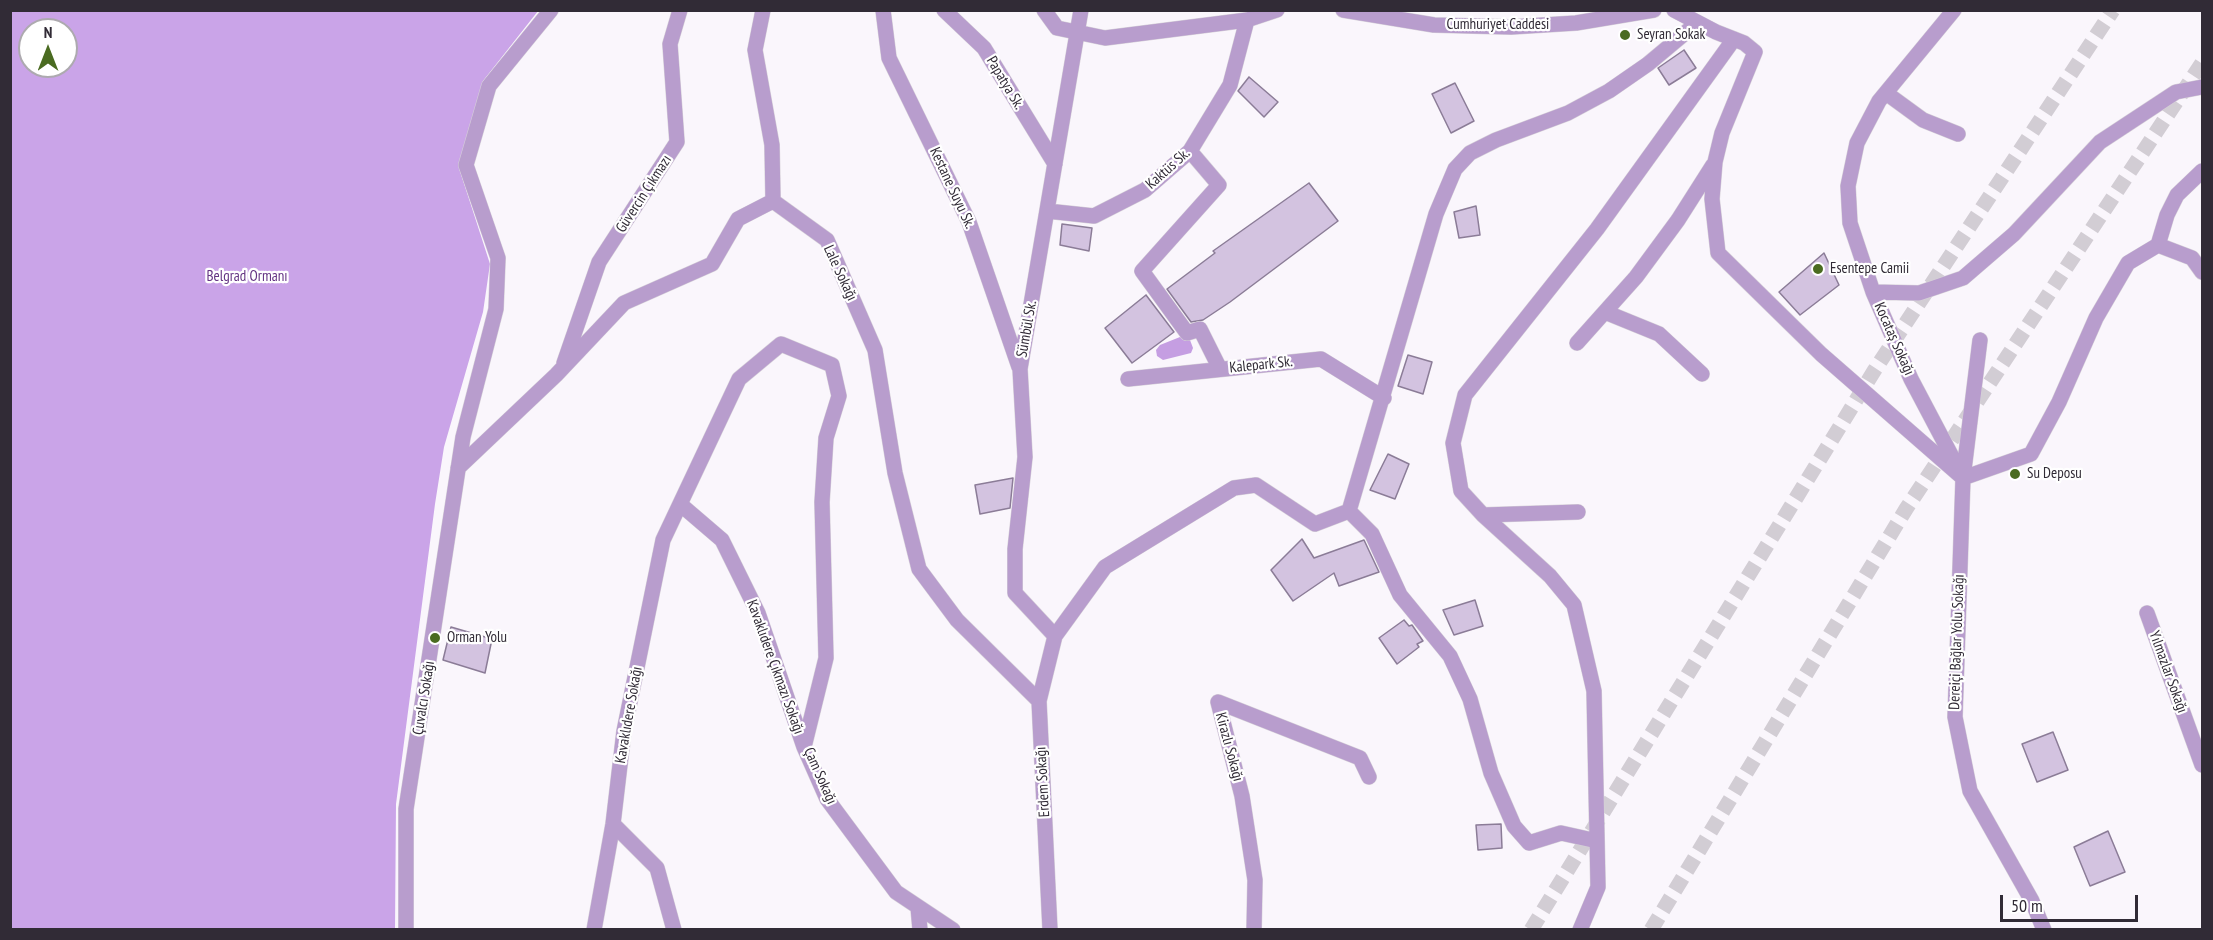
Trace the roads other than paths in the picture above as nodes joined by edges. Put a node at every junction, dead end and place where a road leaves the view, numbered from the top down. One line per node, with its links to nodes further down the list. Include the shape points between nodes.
1 (551, 10): 39 (street, Çuvalcı Sokağı, via 489,86 466,165 498,258 496,309)
2 (680, 10): 33 (street, Güvercin Çıkmazı, via 670,44 677,142 599,262)
3 (763, 10): 24 (street, via 755,50 772,145)
4 (883, 10): 34 (street, Kestane Suyu Sk., via 889,58 969,222)
5 (944, 10): 22 (street, Papatya Sk., via 984,48)
6 (1044, 10): 15 (street, via 1057,28)
7 (1081, 10): 15 (street, Sümbül Sk.)
8 (1277, 10): 13 (street)
9 (1343, 10): 10 (street, Cumhuriyet Caddesi, via 1434,25 1511,27 1576,24)
10 (1653, 10)
11 (1674, 10): 14 (street)
12 (1954, 10): 18 (street, Kocataş Sokağı)
13 (1247, 20): 15 (street, via 1105,38); 20 (street, Kaktüs Sk., via 1230,85)
14 (1697, 23): 16 (street); 38 (street, via 1610,91 1568,113 1470,153 1455,169 1436,214)
15 (1077, 32): 22 (street, Sümbül Sk.)
16 (1734, 39): 21 (street, via 1755,52 1722,133); 44 (street, via 1597,229 1465,395 1453,443 1461,491)
17 (2202, 87): 29 (street, via 2176,92 2100,142 2014,234 1963,278 1919,293)
18 (1886, 93): 19 (street, via 1923,120); 29 (street, Kocataş Sokağı, via 1857,143 1848,186 1850,223)
19 (1958, 134)
20 (1190, 151): 25 (street, Kaktüs Sk., via 1145,190 1094,216); 35 (street, via 1219,185 1142,271 1187,333 1200,328)
21 (1715, 162): 30 (street, via 1671,230); 40 (street, via 1712,199 1718,253 1821,354)
22 (1054, 164): 25 (street, Sümbül Sk.)
23 (2202, 171): 26 (street, via 2177,195)
24 (773, 201): 33 (street, via 738,219 712,264 624,303); 47 (street, Lale Sokağı, via 827,240 875,350 895,473 919,569 957,620)
25 (1047, 211): 34 (street, Sümbül Sk.)
26 (2158, 245): 27 (street, via 2192,258); 40 (street, via 2128,263 2096,318 2031,454)
27 (2200, 268): 28 (street)
28 (2202, 283)
29 (1873, 292): 40 (street, Kocataş Sokağı, via 1911,378)
30 (1605, 312): 32 (street); 36 (street, via 1659,334)
31 (1980, 340): 40 (street, Dereiçi Bağlar Yolu Sokağı)
32 (1577, 343)
33 (562, 368): 39 (street)
34 (1020, 369): 46 (street, Sümbül Sk., via 1025,457 1015,549 1015,593)
35 (1220, 369): 37 (street, Kalepark Sk.); 38 (street, Kalepark Sk., via 1321,359)
36 (1702, 374)
37 (1128, 379)
38 (1384, 398): 42 (street)
39 (458, 468): 54 (street, Çuvalcı Sokağı, via 406,809)
40 (1963, 478): 62 (street, Dereiçi Bağlar Yolu Sokağı, via 1955,717 1970,791 2032,901)
41 (680, 504): 48 (street, Kavaklıdere Çıkmazı Sokağı, via 722,540 758,613); 48 (street, Çam Sokağı, via 739,380 781,344 832,365 839,396 826,438 822,502 826,658); 51 (street, Kavaklıdere Sokağı, via 663,540 624,731)
42 (1349, 511): 46 (street, via 1315,524 1256,485 1234,488 1105,567); 52 (street, via 1372,534 1400,595 1450,656 1470,699 1491,773 1514,826 1529,843 1561,833)
43 (1578, 512): 44 (street)
44 (1483, 515): 52 (street, via 1550,576 1574,605 1594,691)
45 (2146, 613): 49 (street, Yılmazlar Sokağı)
46 (1055, 636): 47 (street, Erdem Sokağı)
47 (1039, 701): 59 (street, Erdem Sokağı)
48 (804, 747): 53 (street, Çam Sokağı, via 827,799 896,892)
49 (2202, 765)
50 (1369, 777): 60 (street, Kirazlı Sokağı, via 1360,758 1218,702 1242,796 1255,880)
51 (613, 824): 55 (street, Kavaklıdere Sokağı); 56 (street, via 657,868)
52 (1597, 841): 61 (street, via 1598,887)
53 (918, 907): 57 (street); 58 (street, Çam Sokağı)
54 (406, 930)
55 (594, 930)
56 (674, 930)
57 (920, 930)
58 (953, 930)
59 (1050, 930)
60 (1254, 930)
61 (1580, 930)
62 (2044, 930)

